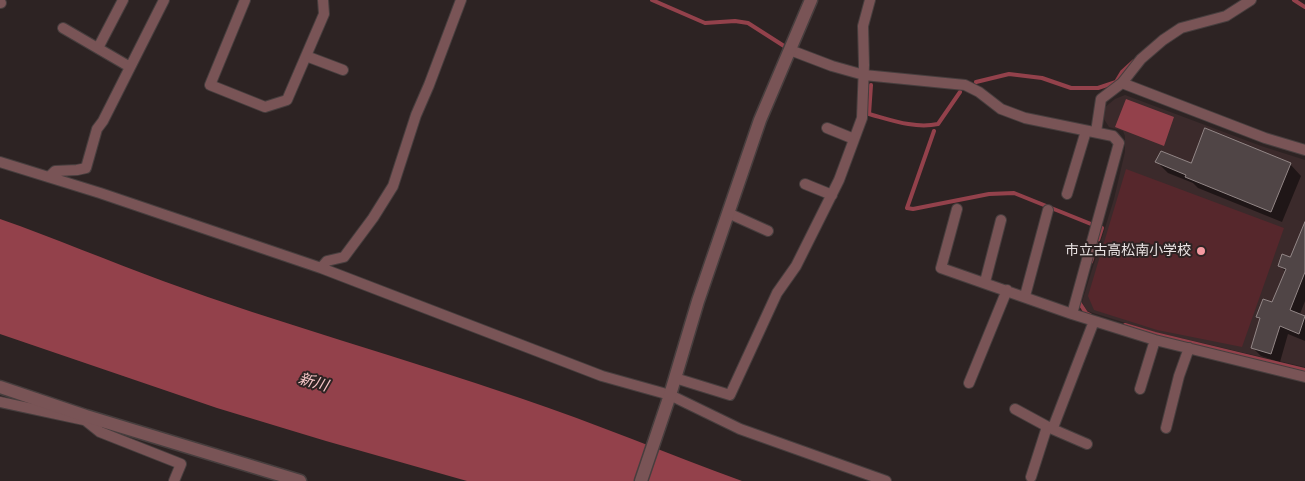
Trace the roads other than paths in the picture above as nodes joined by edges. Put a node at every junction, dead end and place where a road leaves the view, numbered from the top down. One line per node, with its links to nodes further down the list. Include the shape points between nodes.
1 (123, 0): 10 (street)
2 (164, 0): 13 (street)
3 (245, 0): 12 (street, via 210,85 265,107 287,100)
4 (323, 0): 12 (street, via 324,14)
5 (461, 0): 31 (street, via 416,115 393,186 344,257 327,261)
6 (811, 0): 11 (street)
7 (870, 0): 15 (street, via 863,26)
8 (1251, 0): 16 (street, via 1226,16 1181,28 1141,59)
9 (63, 28): 10 (street)
10 (98, 48): 13 (street)
11 (790, 50): 15 (street); 28 (street, via 760,120)
12 (306, 56): 14 (street)
13 (130, 67): 22 (street, via 97,129 86,168 54,171)
14 (343, 70)
15 (864, 74): 18 (street, via 965,85 1002,109 1024,118); 19 (street, via 862,118)
16 (1122, 82): 18 (street, via 1101,99); 20 (street, via 1265,138)
17 (827, 128): 19 (street)
18 (1091, 131): 24 (street); 35 (street, via 1113,136 1120,143)
19 (854, 139): 25 (street)
20 (1305, 150)
21 (0, 162): 22 (street)
22 (49, 177): 31 (street)
23 (805, 184): 25 (street)
24 (1068, 194)
25 (832, 195): 40 (street, via 796,266 777,293 730,395)
26 (957, 209): 32 (street, via 941,268)
27 (1048, 210): 34 (street)
28 (728, 213): 30 (street); 40 (street)
29 (1001, 220): 32 (street)
30 (768, 231)
31 (321, 268): 44 (street, via 602,376)
32 (985, 282): 33 (street)
33 (1007, 290): 34 (street); 41 (street)
34 (1025, 296): 35 (street)
35 (1072, 314): 36 (street)
36 (1094, 321): 37 (street); 48 (street, via 1054,425)
37 (1155, 340): 38 (street); 43 (street)
38 (1189, 348): 39 (street); 49 (street)
39 (1305, 377)
40 (675, 378): 44 (street)
41 (969, 383)
42 (0, 387): 47 (street)
43 (1140, 390)
44 (670, 395): 54 (street); 55 (street, via 740,429)
45 (0, 402): 47 (street)
46 (1014, 409): 48 (street)
47 (85, 418): 52 (street, via 100,432 180,464); 53 (street)
48 (1050, 428): 50 (street); 51 (street, via 1046,430)
49 (1166, 428)
50 (1087, 444)
51 (1031, 477)
52 (174, 481)
53 (300, 481)
54 (641, 481)
55 (886, 481)

